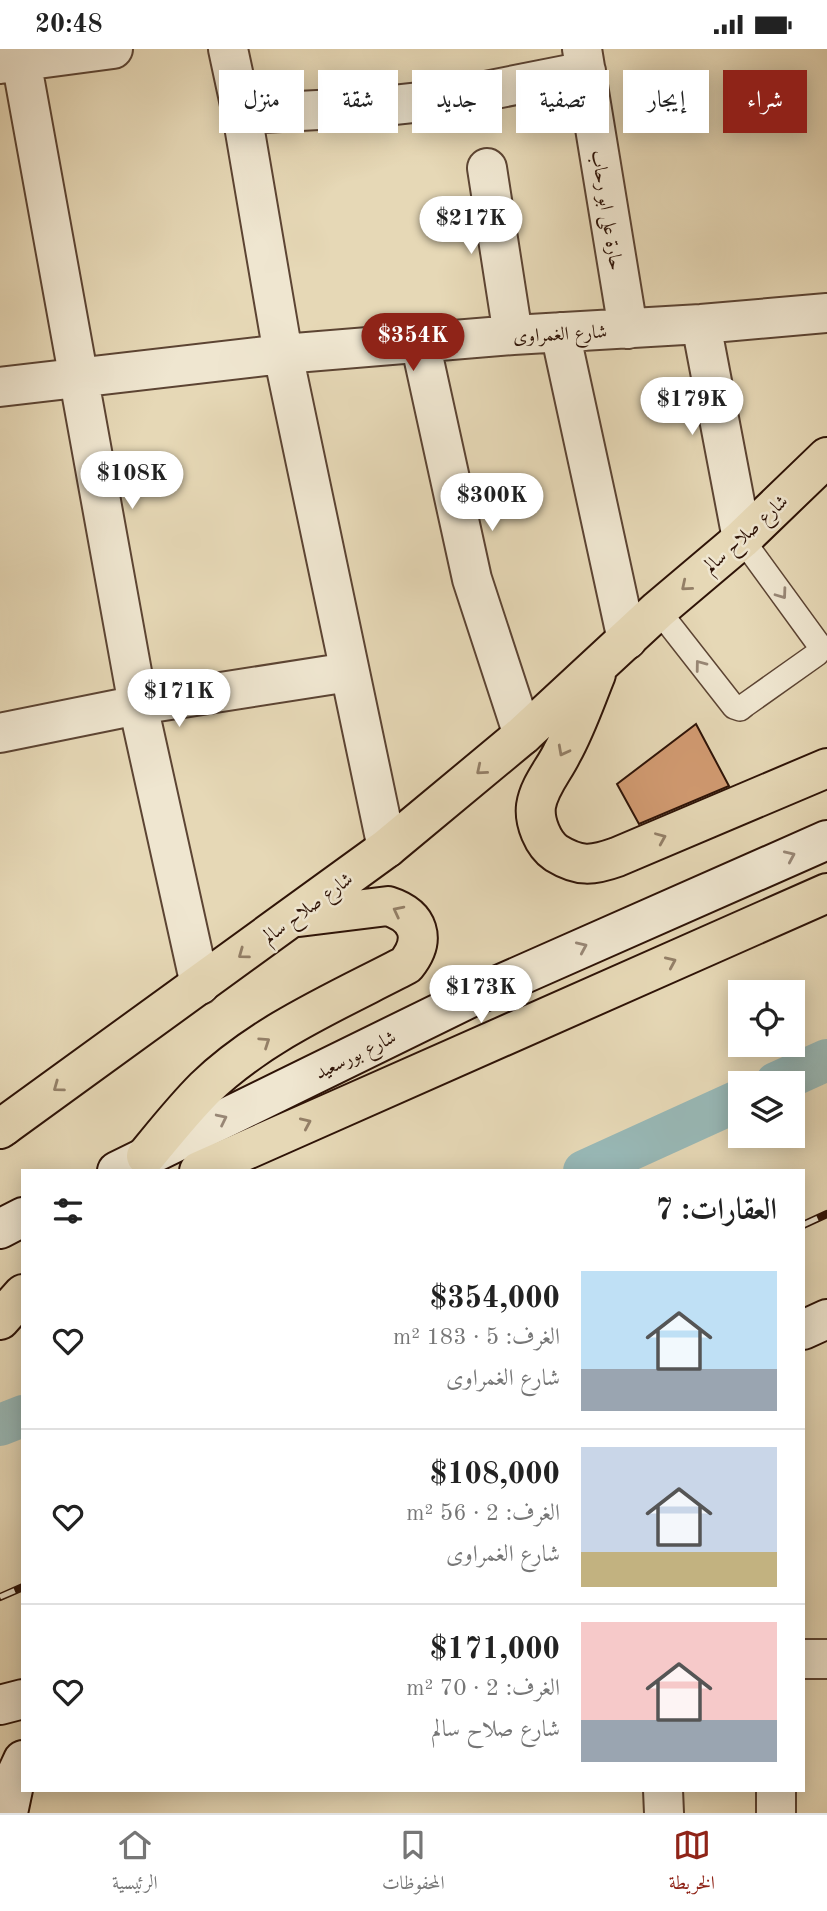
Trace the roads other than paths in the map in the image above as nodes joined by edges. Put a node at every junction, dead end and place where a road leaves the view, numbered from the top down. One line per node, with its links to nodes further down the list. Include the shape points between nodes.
1 (113, 49): 3 (street)
2 (228, 49): 5 (street)
3 (14, 58): 16 (street)
4 (584, 60): 6 (street, via 440,100); 11 (street, حارة على ابو رحاب)
5 (233, 70)
6 (304, 111)
7 (245, 133): 15 (street)
8 (488, 168): 13 (street)
9 (827, 313): 10 (street, شارع الغمراوى)
10 (701, 324): 11 (street, شارع الغمراوى); 19 (street)
11 (628, 329): 12 (street, شارع الغمراوى)
12 (560, 332): 13 (street, شارع الغمراوى); 21 (street)
13 (513, 335): 14 (street, شارع الغمراوى)
14 (420, 342): 15 (street, شارع الغمراوى); 25 (street, via 472,579)
15 (283, 354): 16 (street, شارع الغمراوى); 22 (street)
16 (77, 378): 17 (street, شارع الغمراوى); 23 (street)
17 (0, 387)
18 (827, 457): 19 (main road, شارع صلاح سالم)
19 (742, 539): 20 (main road, شارع صلاح سالم, one-way to 20); 20 (lane, one-way to 20, via 819,645 817,654 740,709)
20 (658, 610): 21 (main road, شارع صلاح سالم)
21 (613, 653): 25 (main road, شارع صلاح سالم); 26 (main road, شارع صلاح سالم, one-way to 26, via 536,806 538,829 551,849 571,862 594,865 617,857)
22 (349, 672): 23 (street); 28 (street)
23 (138, 705): 24 (street); 31 (street)
24 (0, 733)
25 (523, 735): 28 (main road, شارع صلاح سالم, one-way to 28)
26 (827, 768)
27 (827, 840): 33 (street, شارع بورسعيد, one-way to 27, via 476,995)
28 (387, 848): 30 (main road, شارع صلاح سالم)
29 (827, 893): 34 (main road, one-way to 29)
30 (294, 918): 31 (main road, شارع صلاح سالم, one-way to 31); 33 (main road, one-way to 30, via 243,1057 406,965 418,942 411,918 388,906)
31 (200, 985): 32 (main road, شارع صلاح سالم, one-way to 32)
32 (1, 1124)
33 (131, 1164)
34 (204, 1169)
35 (21, 1218): 36 (street)
36 (0, 1229)
37 (21, 1296): 39 (main road)
38 (827, 1319): 40 (street)
39 (0, 1320)
40 (805, 1329)
41 (827, 1659): 42 (street)
42 (805, 1660)
43 (21, 1700): 44 (street)
44 (0, 1705)
45 (21, 1764): 48 (street)
46 (663, 1792): 49 (street)
47 (776, 1792): 50 (street)
48 (8, 1813)
49 (664, 1813)
50 (776, 1813)

